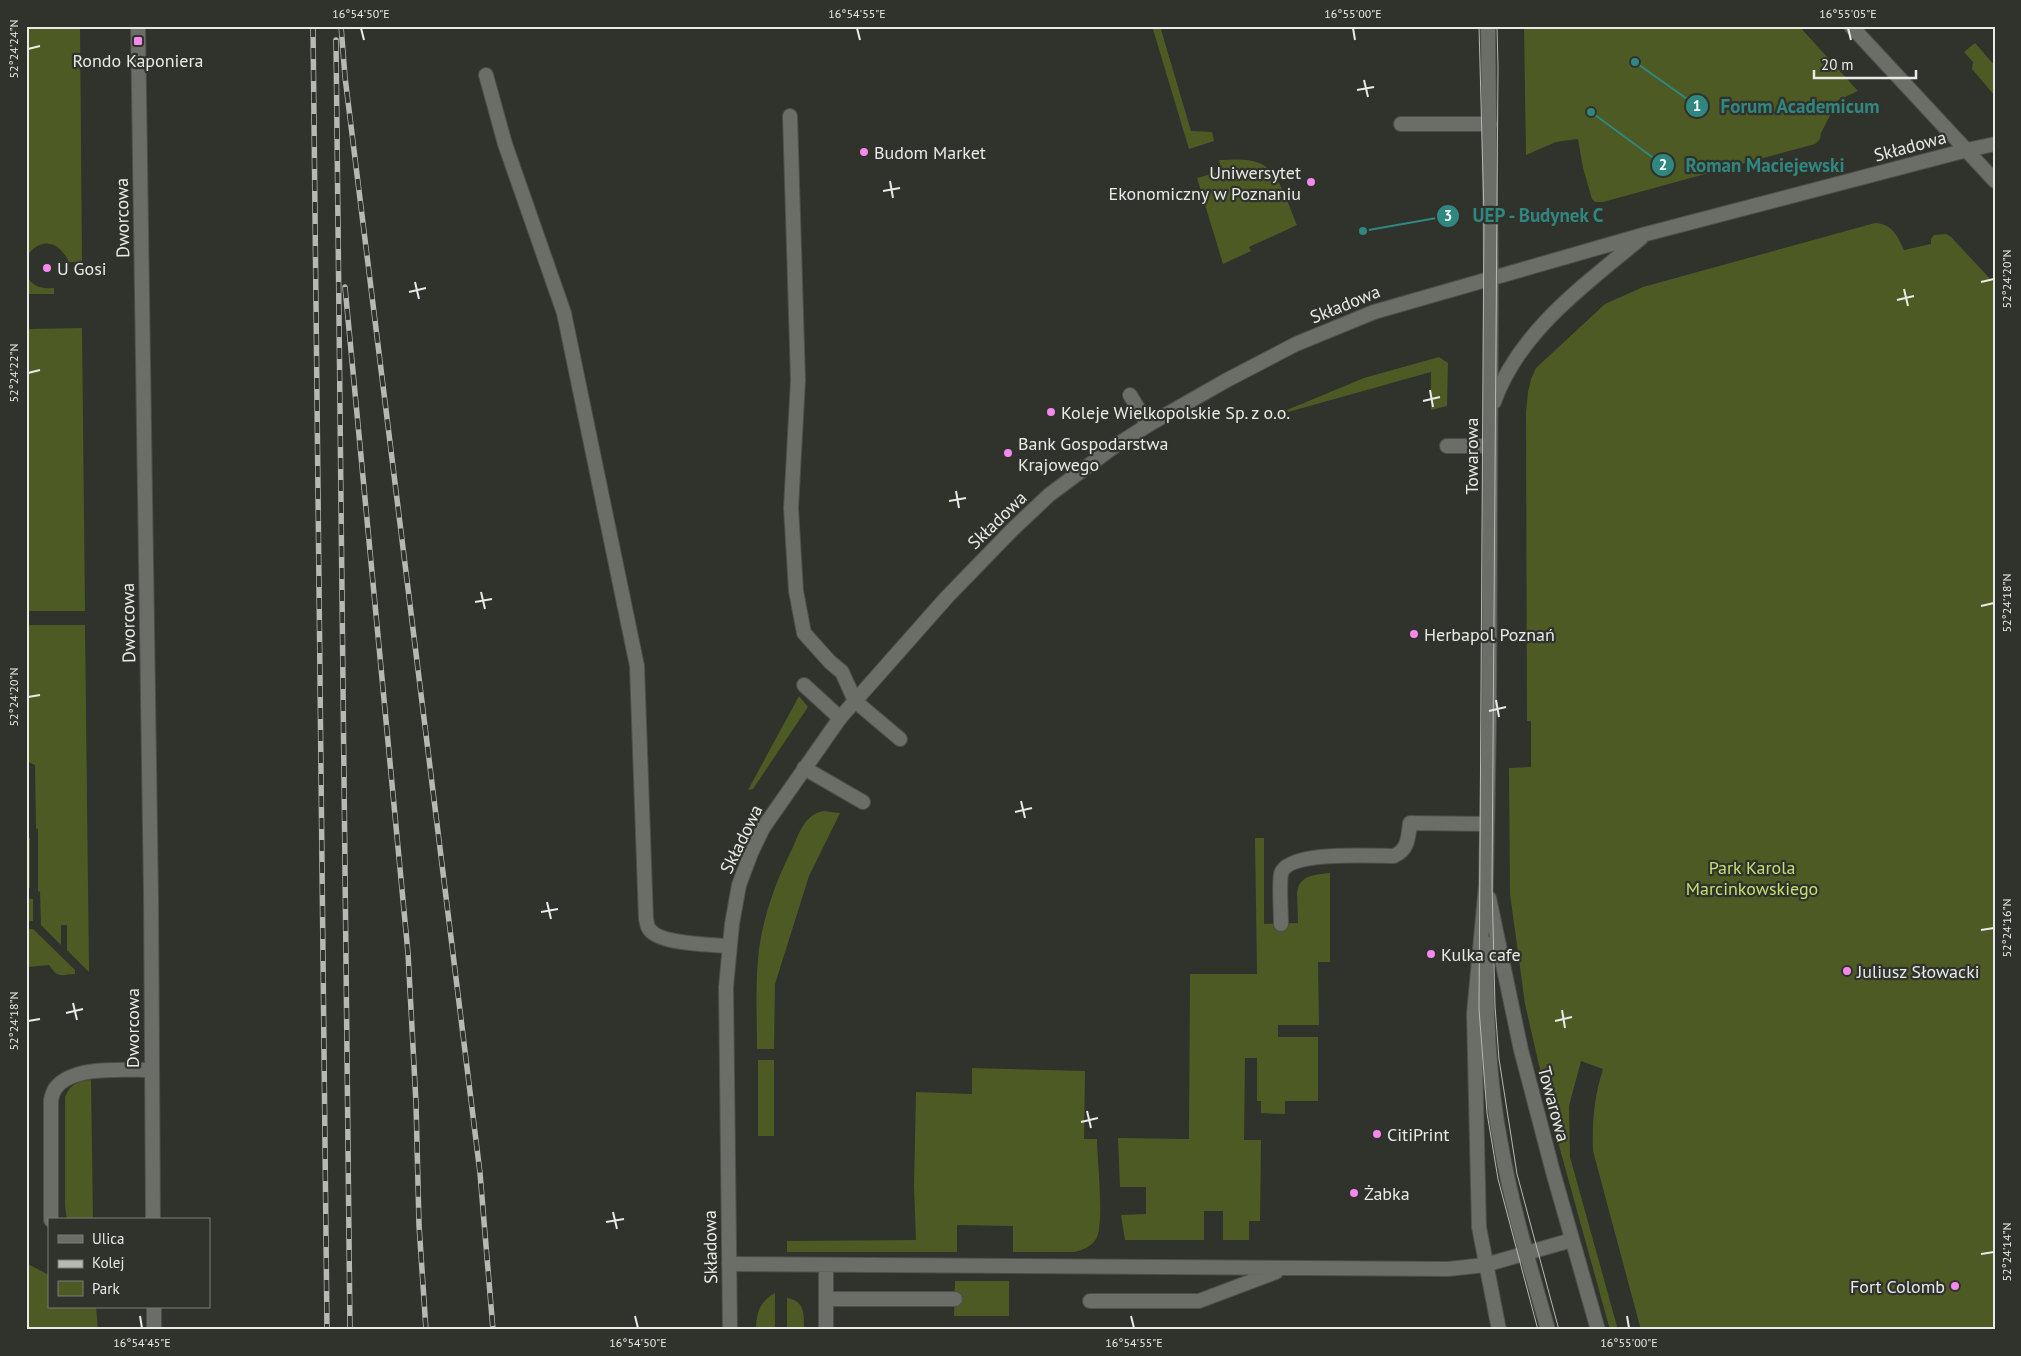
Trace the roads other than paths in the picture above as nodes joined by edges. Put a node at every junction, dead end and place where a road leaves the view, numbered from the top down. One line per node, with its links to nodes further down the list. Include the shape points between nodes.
1 (138, 26): 28 (street, Dworcowa, via 151,896)
2 (1488, 26): 7 (street, Towarowa)
3 (1850, 26): 9 (street)
4 (486, 76): 27 (street, via 505,144 564,313 637,666 649,930 658,937)
5 (790, 116): 19 (street, via 798,380 792,508 796,591 804,633 842,672)
6 (1402, 124): 7 (street)
7 (1490, 124): 12 (street, Towarowa)
8 (1995, 144): 9 (street, Składowa)
9 (1967, 150): 10 (street); 11 (street, Składowa)
10 (1995, 180)
11 (1646, 234): 12 (street, Składowa); 14 (street, via 1536,333 1505,375)
12 (1491, 277): 14 (street, Towarowa); 15 (street, Składowa, via 1404,302 1338,326 1258,364)
13 (1130, 395): 15 (street)
14 (1490, 415): 17 (street, Towarowa)
15 (1148, 425): 19 (street, Składowa, via 1091,462 1030,512 947,597)
16 (1447, 446): 17 (street)
17 (1490, 446): 24 (street, Towarowa)
18 (804, 685): 20 (street)
19 (856, 701): 20 (street, Składowa); 21 (street)
20 (840, 718): 22 (street, Składowa)
21 (900, 739)
22 (804, 768): 23 (street); 27 (street, Składowa, via 763,828 751,853 734,906)
23 (863, 802)
24 (1486, 824): 25 (street, Towarowa); 26 (street, via 1410,823 1408,842 1394,856 1313,857 1293,862 1281,873)
25 (1486, 885): 31 (street, Towarowa, via 1521,1050); 32 (street, Towarowa, via 1486,1008 1496,1112); 35 (street, Towarowa, via 1474,1014 1477,1183)
26 (1281, 924)
27 (729, 946): 33 (street, Składowa, via 726,987)
28 (150, 1070): 29 (street, via 82,1074 54,1089 50,1100); 30 (street, Dworcowa)
29 (50, 1218)
30 (153, 1218)
31 (1572, 1240): 32 (street); 46 (street, Towarowa)
32 (1527, 1254): 35 (street); 45 (street, Towarowa)
33 (729, 1264): 34 (street); 42 (street, Składowa)
34 (826, 1265): 36 (street); 37 (street)
35 (1485, 1265): 36 (street, via 1448,1269); 44 (street, Towarowa)
36 (1286, 1269): 39 (street, via 1199,1301)
37 (826, 1299): 38 (street); 43 (street)
38 (955, 1299)
39 (1090, 1302)
40 (154, 1308): 41 (street)
41 (154, 1330)
42 (730, 1330)
43 (826, 1330)
44 (1499, 1330)
45 (1548, 1330)
46 (1598, 1330)

